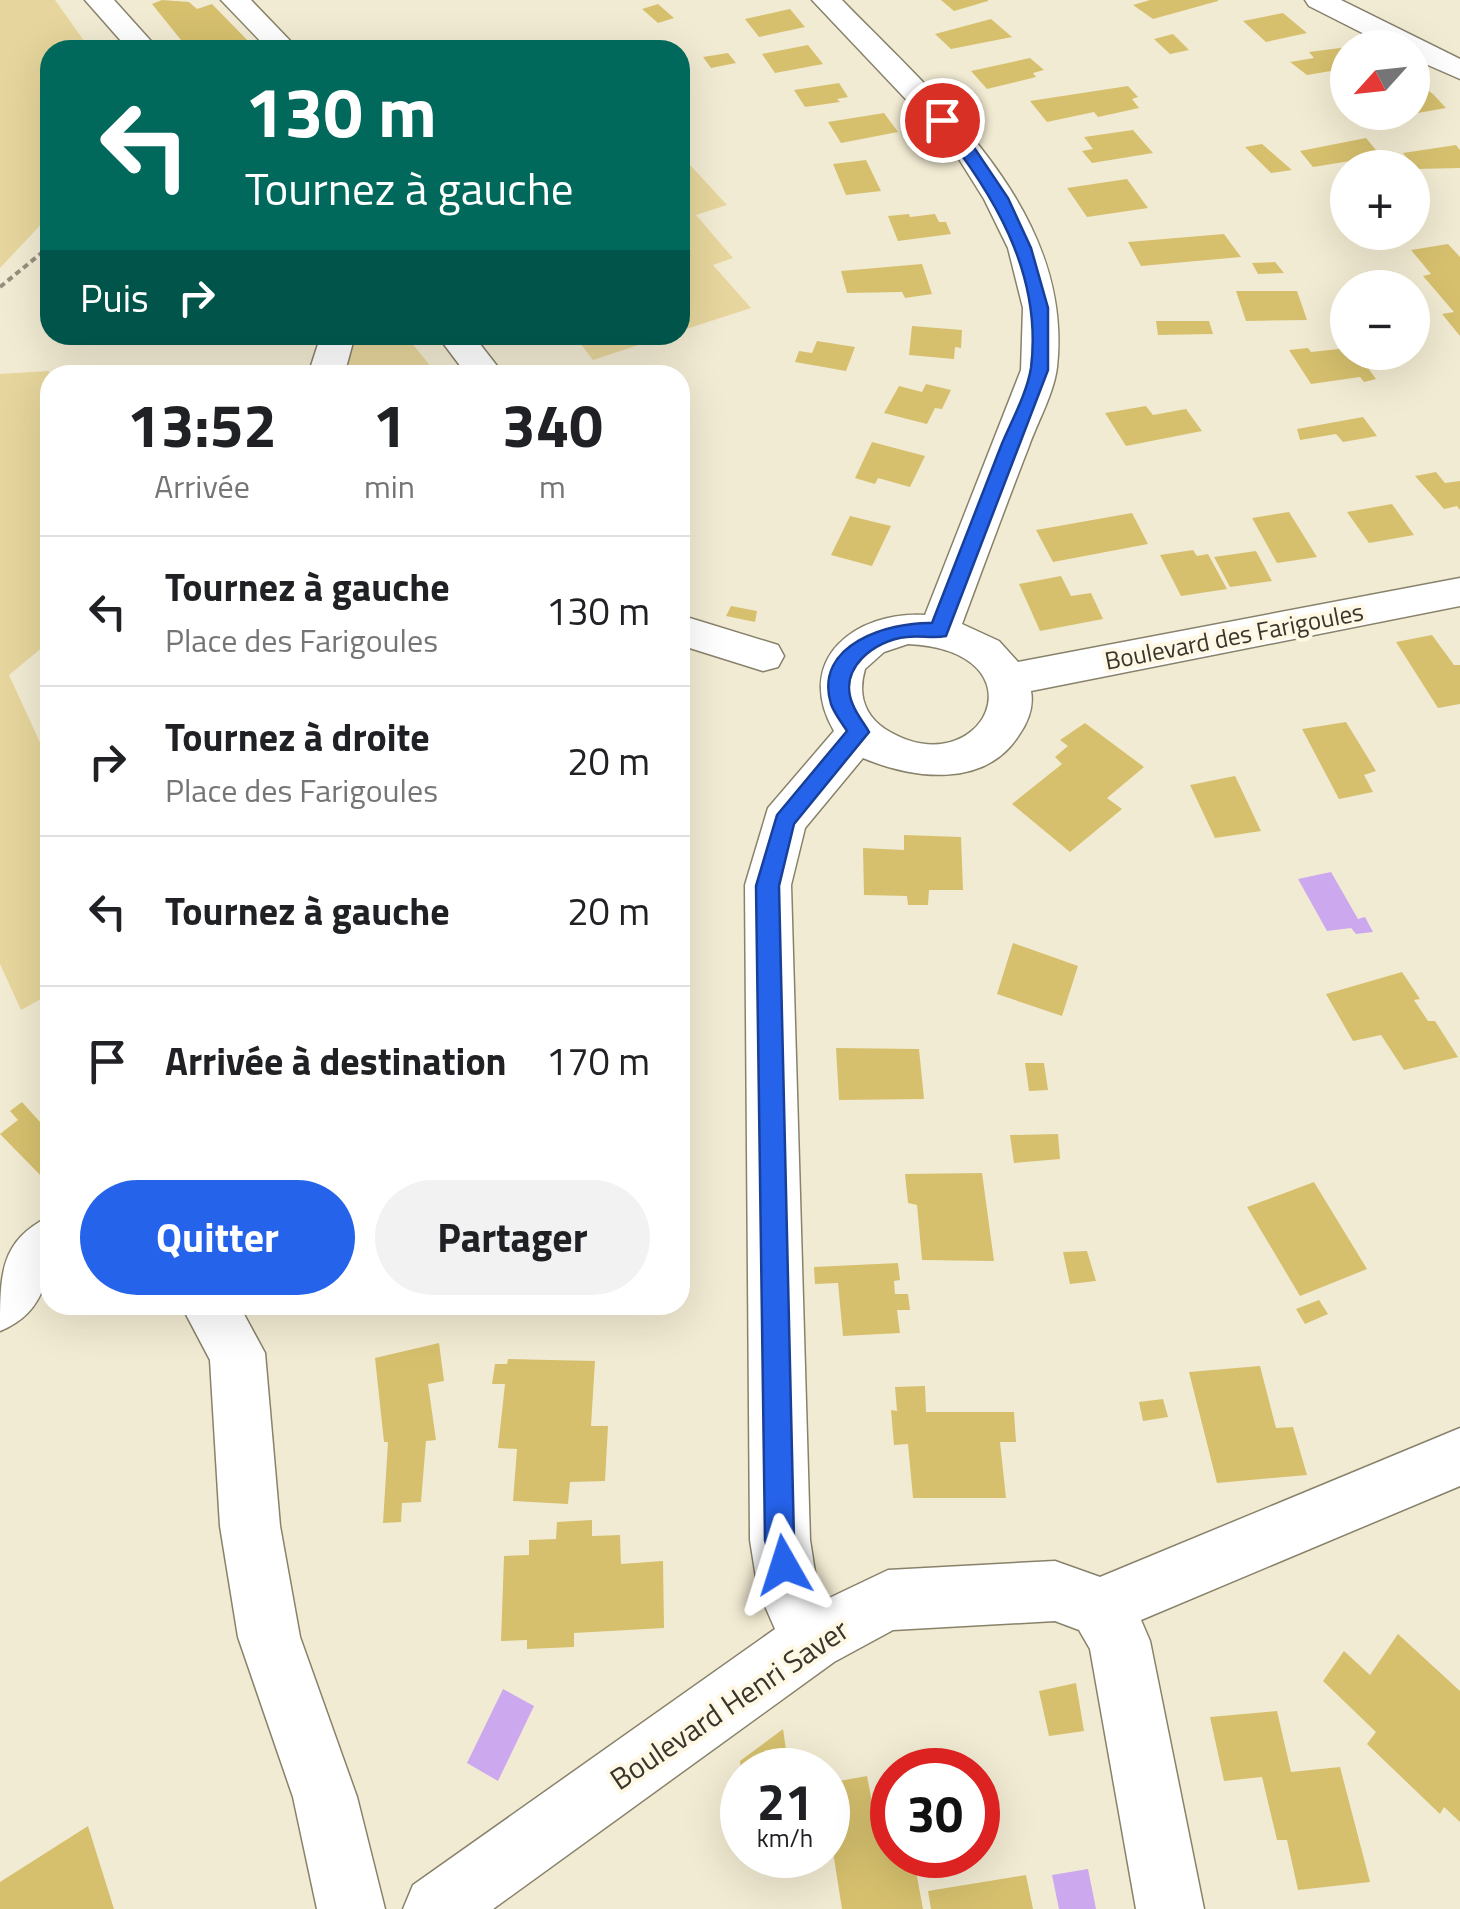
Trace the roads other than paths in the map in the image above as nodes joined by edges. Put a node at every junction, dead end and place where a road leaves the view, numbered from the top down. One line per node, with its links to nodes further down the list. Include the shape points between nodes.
1 (98, 0): 5 (street)
2 (235, 0): 6 (street)
3 (826, 0): 11 (street, via 964,143 1024,248 1040,308 1039,370)
4 (1319, 0): 7 (street)
5 (136, 40)
6 (275, 40)
7 (1460, 70)
8 (462, 345): 9 (street)
9 (478, 365)
10 (1460, 592): 14 (street, Boulevard des Farigoules)
11 (939, 630): 14 (street, via 981,648); 15 (street, via 897,632 856,650 840,680 841,703)
12 (690, 633): 13 (street)
13 (762, 656)
14 (1008, 680): 15 (street, via 1006,722 968,754 937,760 900,755)
15 (858, 732): 21 (street, via 784,821 768,886 780,1540 788,1590)
16 (40, 1246): 17 (street)
17 (0, 1304)
18 (214, 1315): 22 (street, via 238,1353 250,1526 269,1636 325,1797)
19 (1460, 1457): 20 (street)
20 (1100, 1607): 21 (street, Boulevard Henri Saver, via 1055,1591 888,1600); 24 (street, via 1119,1641)
21 (812, 1640): 23 (street, Boulevard Henri Saver)
22 (350, 1909)
23 (437, 1909)
24 (1170, 1909)

